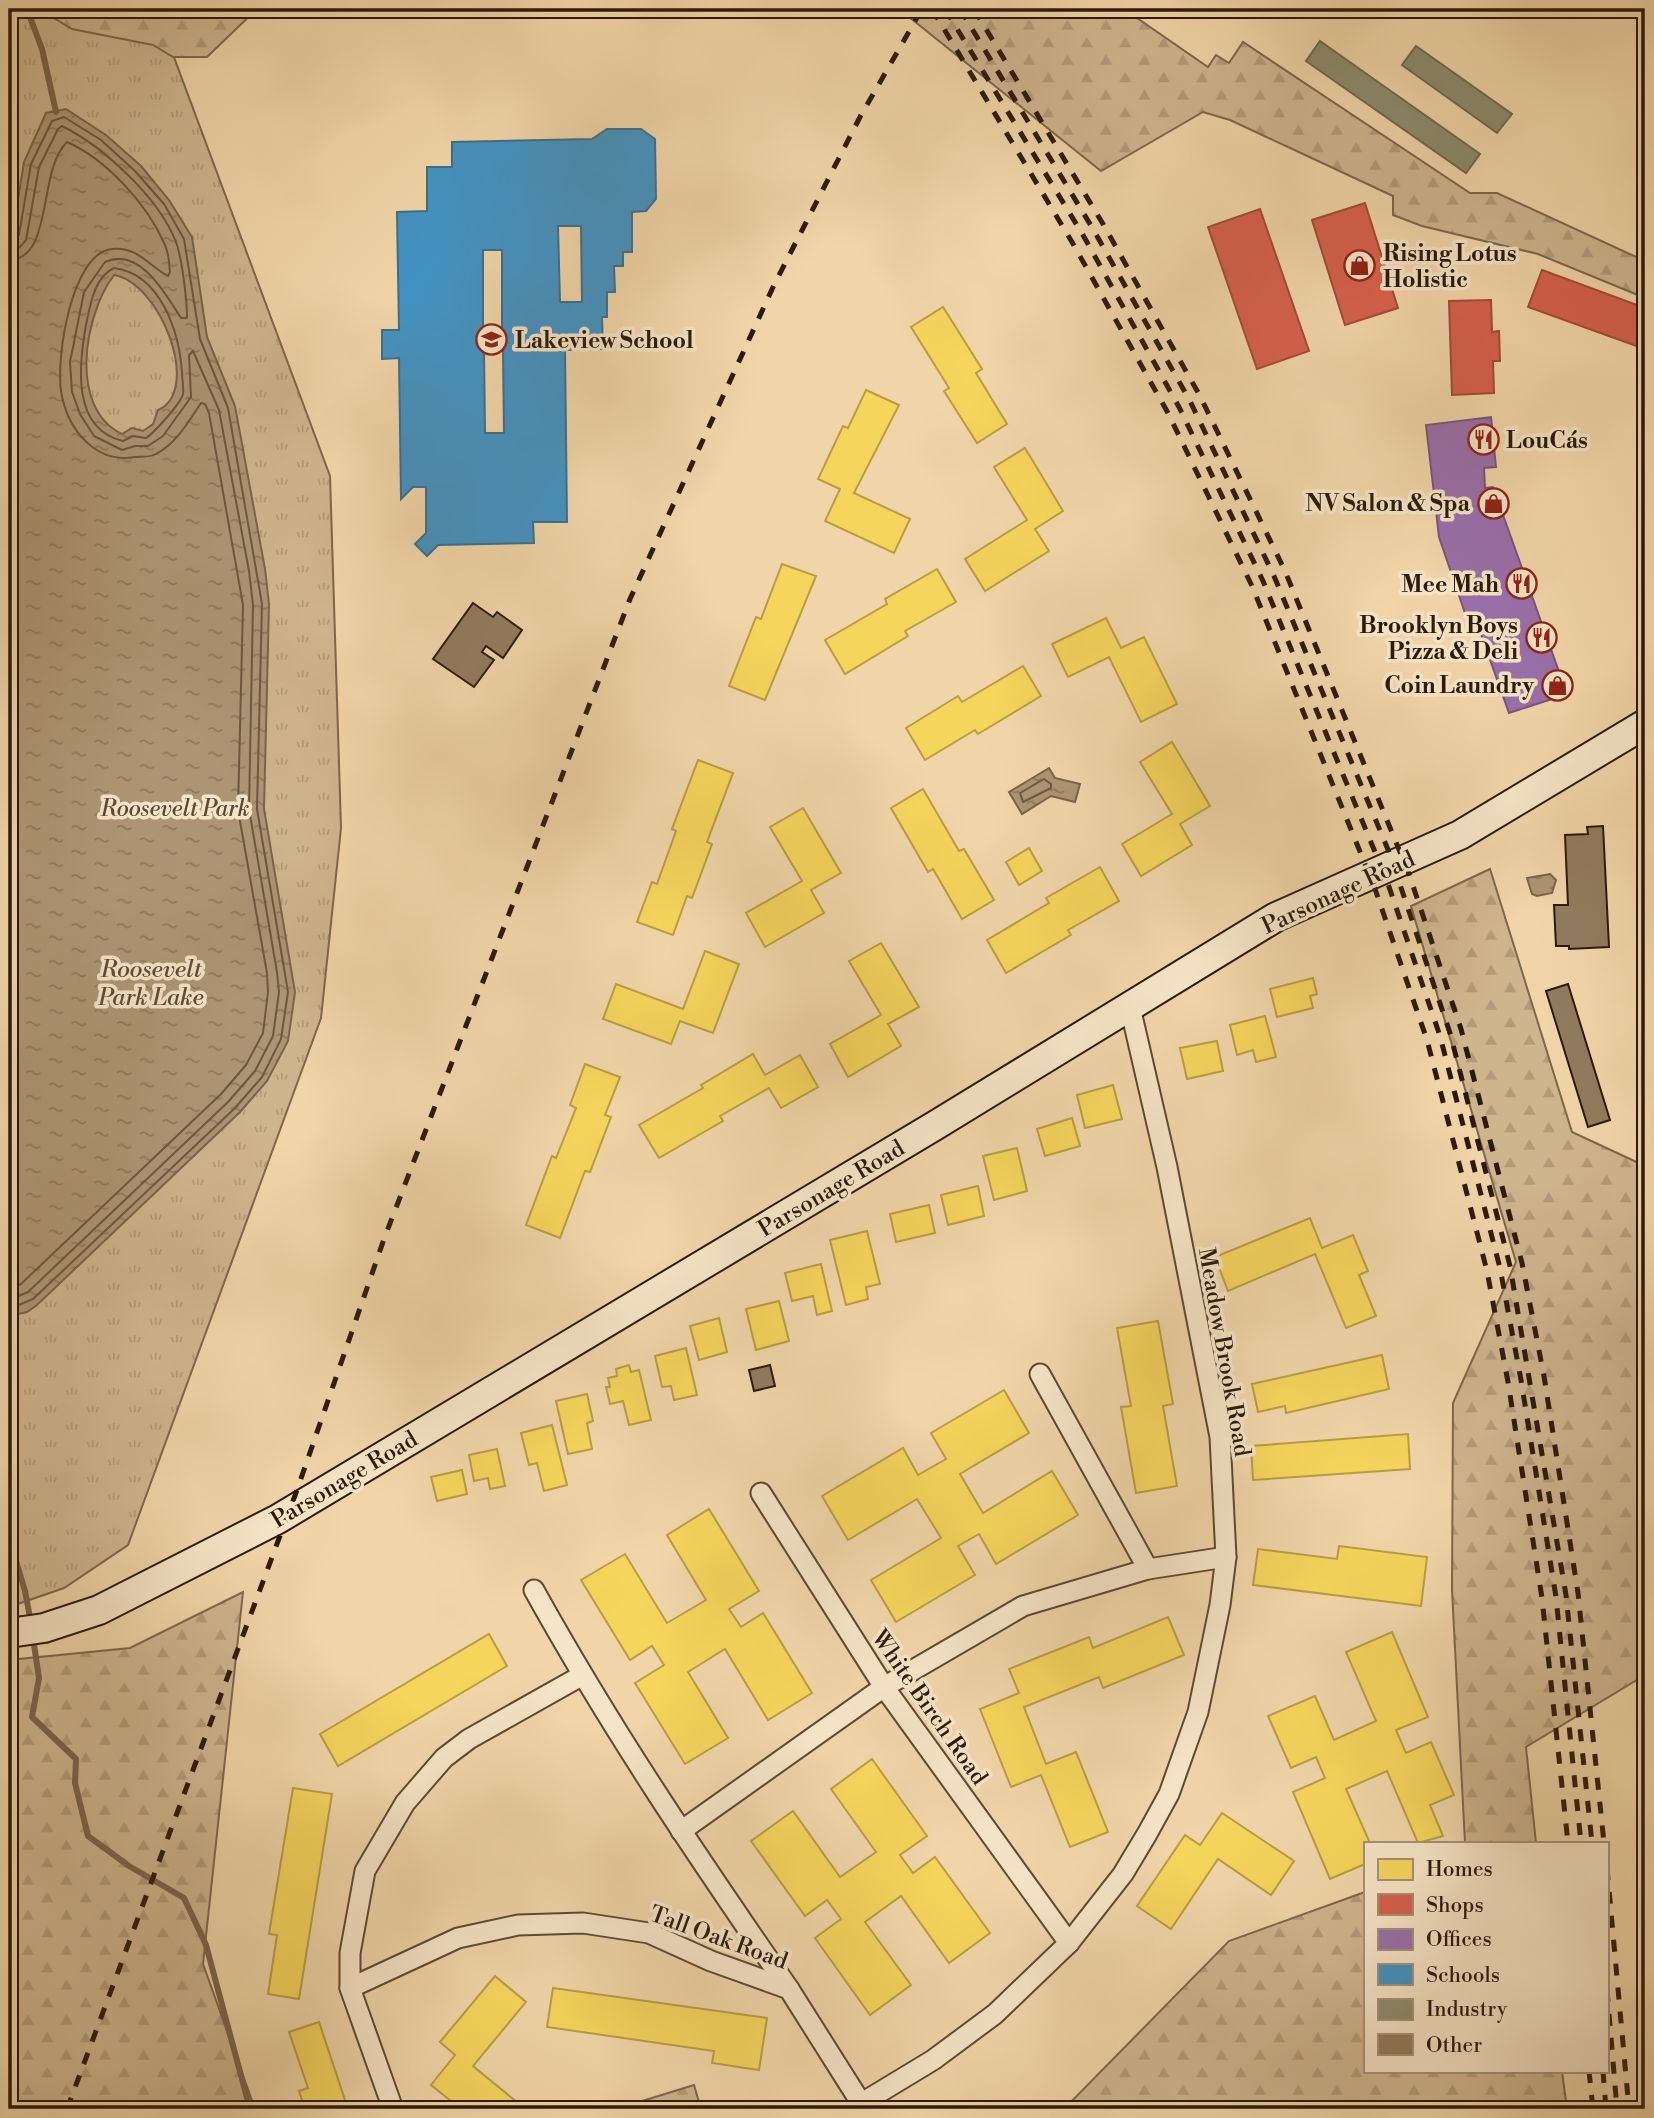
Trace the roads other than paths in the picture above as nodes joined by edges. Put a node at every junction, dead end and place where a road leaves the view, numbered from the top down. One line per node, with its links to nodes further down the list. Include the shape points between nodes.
1 (1645, 724): 2 (street, Parsonage Road, via 1460,835 1276,917)
2 (1130, 1007): 5 (street, Meadow Brook Road, via 1220,1437); 8 (street, Parsonage Road, via 278,1519 120,1600)
3 (1040, 1374): 6 (street)
4 (761, 1493): 10 (street, White Birch Road)
5 (1226, 1557): 6 (street); 12 (street, Meadow Brook Road, via 1198,1712 1173,1784 1123,1874)
6 (1148, 1569): 10 (street, via 1023,1606)
7 (534, 1590): 9 (street, Tall Oak Road)
8 (24, 1631)
9 (581, 1676): 11 (street, Tall Oak Road); 13 (street, via 469,1739 444,1759 405,1803 365,1871 350,1953)
10 (884, 1687): 11 (street); 12 (street, White Birch Road)
11 (681, 1831): 14 (street, Tall Oak Road)
12 (1069, 1943): 15 (street, Meadow Brook Road, via 995,2014 933,2060)
13 (350, 1988): 14 (street, Tall Oak Road, via 458,1938 518,1925 583,1923 649,1933); 16 (street)
14 (789, 1989): 15 (street, Tall Oak Road)
15 (856, 2106)
16 (393, 2109)

